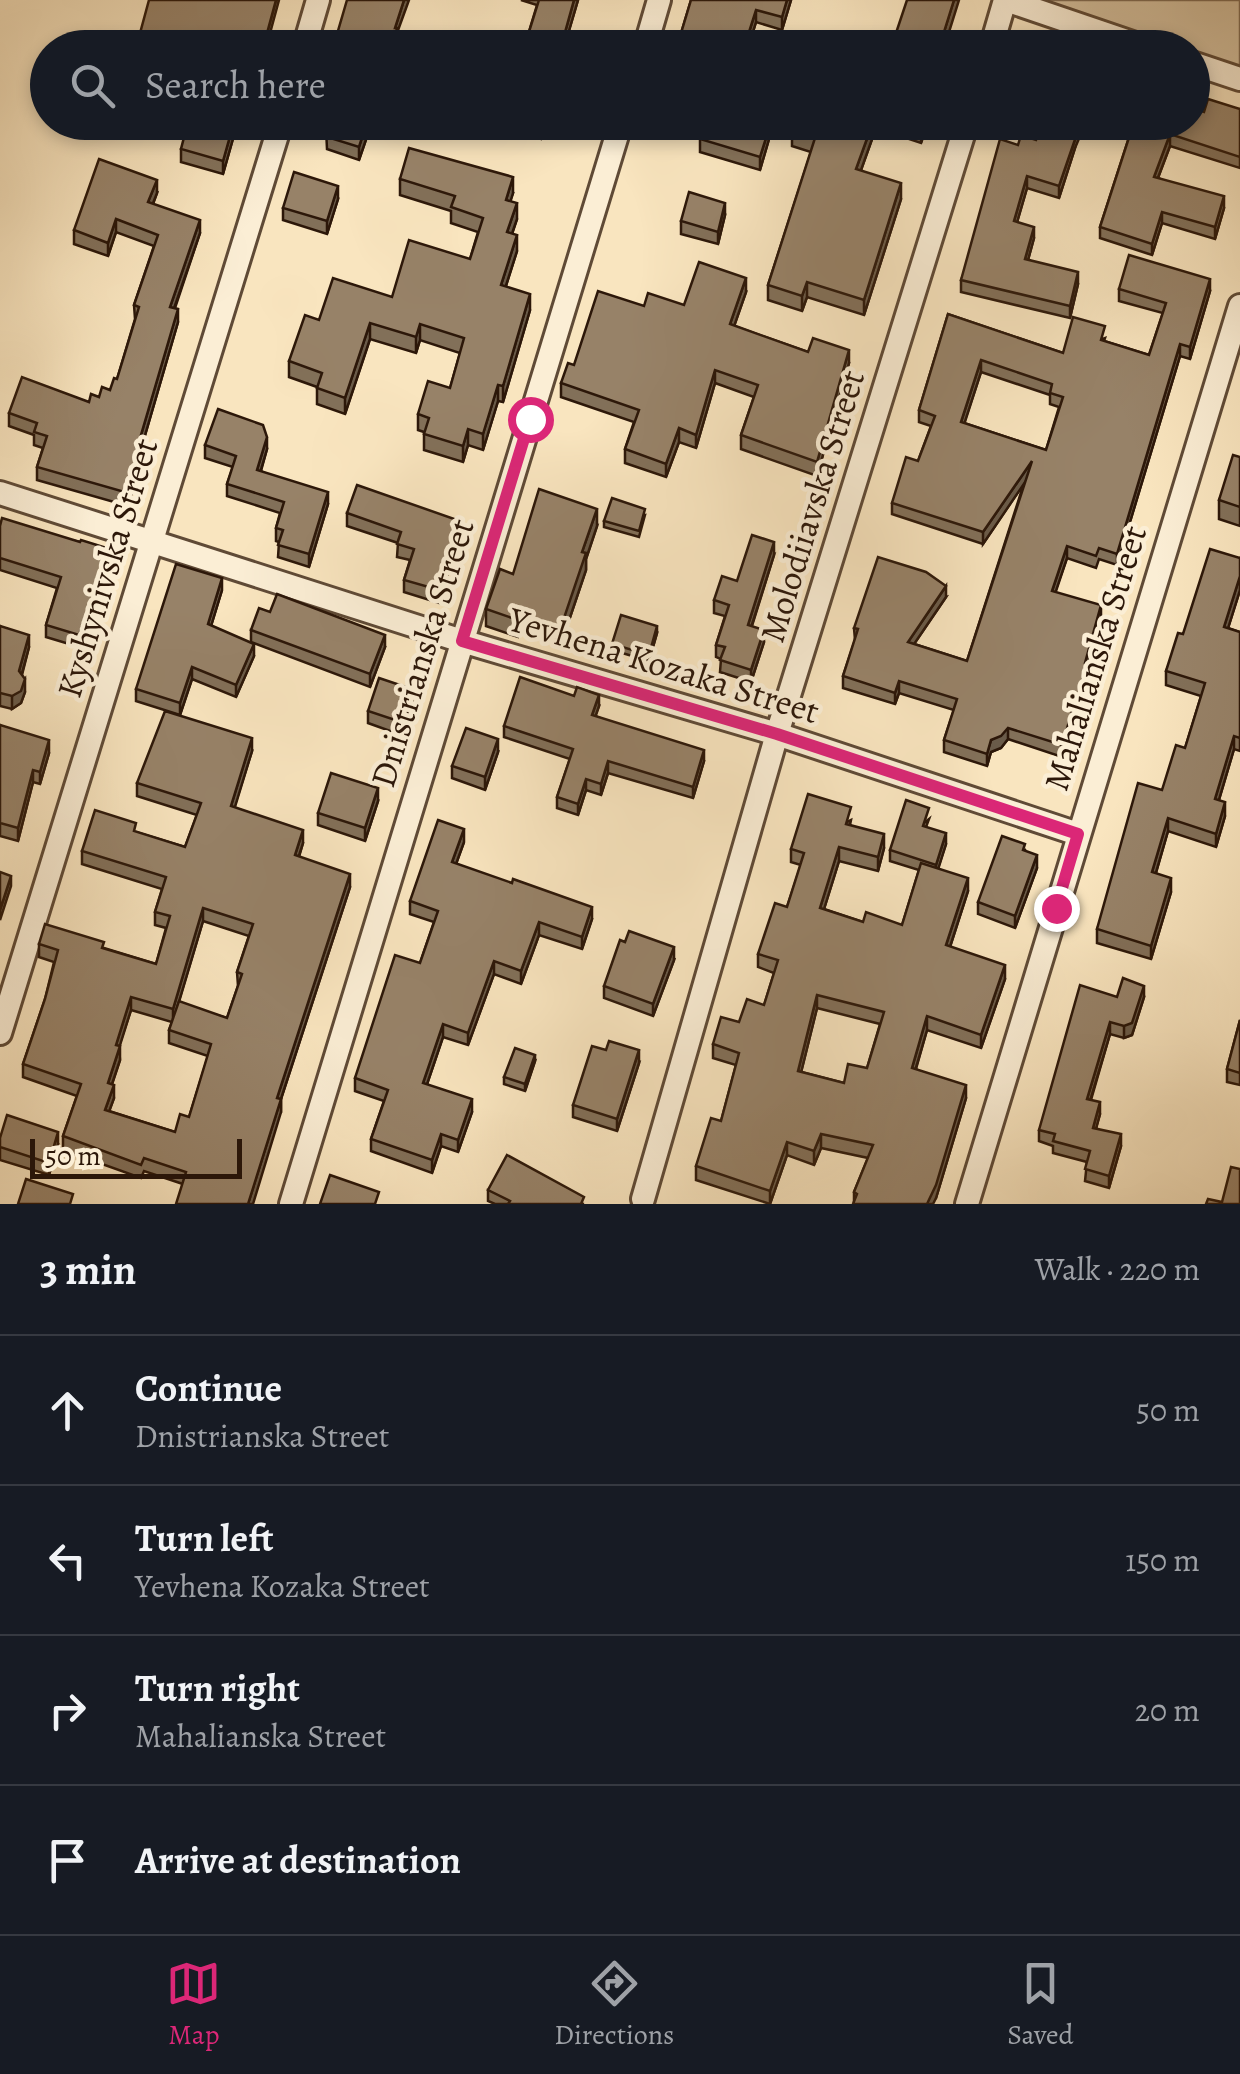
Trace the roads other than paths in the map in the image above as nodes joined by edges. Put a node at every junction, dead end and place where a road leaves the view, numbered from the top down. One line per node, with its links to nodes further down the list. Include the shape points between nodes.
1 (318, 0): 4 (street)
2 (659, 0): 5 (street)
3 (1006, 0): 6 (street); 7 (street)
4 (309, 30)
5 (650, 30)
6 (997, 30)
7 (1094, 30)
8 (1210, 69): 9 (street)
9 (1240, 79)
10 (275, 140): 15 (street, Kyshynivska Street)
11 (616, 140): 16 (street, Dnistrianska Street)
12 (962, 140): 17 (street, Molodiiavska Street)
13 (1240, 306): 18 (street, Mahalianska Street)
14 (0, 493): 15 (street, Yevhena Kozaka Street)
15 (152, 542): 16 (street, Yevhena Kozaka Street); 19 (street, Kyshynivska Street)
16 (462, 641): 17 (street, Yevhena Kozaka Street); 21 (street, Dnistrianska Street)
17 (777, 734): 18 (street, Yevhena Kozaka Street); 20 (street, Molodiiavska Street)
18 (1078, 834): 22 (street, Mahalianska Street)
19 (0, 1034)
20 (642, 1199)
21 (291, 1204)
22 (967, 1204)

